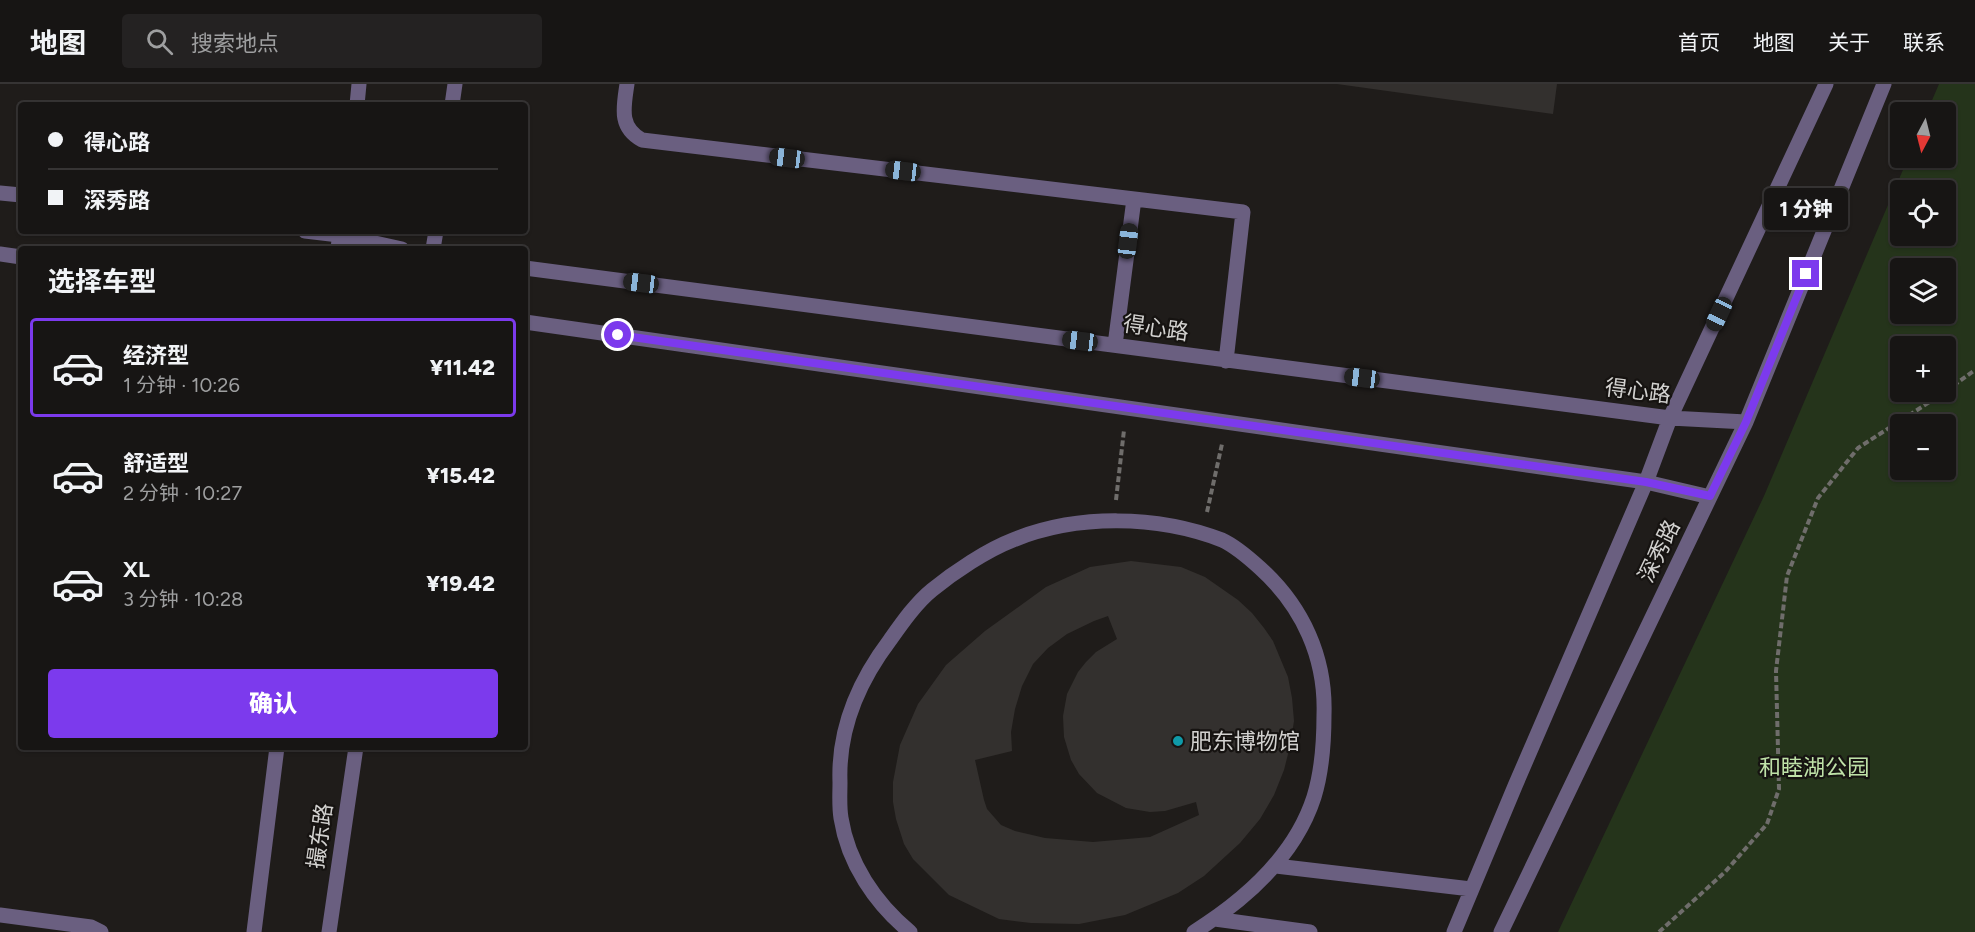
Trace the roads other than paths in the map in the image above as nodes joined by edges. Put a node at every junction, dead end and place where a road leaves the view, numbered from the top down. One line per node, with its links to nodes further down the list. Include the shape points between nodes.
1 (359, 84): 6 (street)
2 (455, 84): 7 (street)
3 (627, 84): 10 (street, via 622,116 628,129 642,140)
4 (1826, 84): 20 (street, 深秀路)
5 (1884, 84): 21 (street, 深秀路)
6 (357, 102)
7 (452, 102)
8 (0, 193): 9 (street)
9 (18, 195)
10 (1134, 199): 18 (street); 19 (street, via 1243,212)
11 (319, 234): 12 (street)
12 (339, 238): 13 (street)
13 (385, 246)
14 (0, 254): 15 (street)
15 (18, 256)
16 (528, 268): 18 (street, 得心路)
17 (528, 322): 22 (street)
18 (1115, 345): 19 (street, 得心路)
19 (1226, 361): 20 (street, 得心路)
20 (1670, 418): 21 (street, 得心路); 22 (street, 深秀路)
21 (1746, 422): 23 (street, 深秀路)
22 (1646, 482): 23 (street); 27 (street, 深秀路)
23 (1710, 496): 37 (street, 深秀路)
24 (277, 750): 31 (street)
25 (356, 750): 32 (street, 撮东路)
26 (1276, 866): 27 (street); 29 (street); 33 (street, via 1305,822 1320,772 1325,692 1319,661 1302,620 1269,576 1224,541 1145,521 1078,523 1011,541 930,591 871,666 856,695 839,767 840,816 847,845 871,892)
27 (1471, 890): 36 (street, 深秀路)
28 (0, 915): 30 (street, via 91,927)
29 (1215, 919): 34 (street); 35 (street)
30 (101, 932)
31 (254, 932)
32 (329, 932)
33 (910, 932)
34 (1194, 932)
35 (1310, 932)
36 (1454, 932)
37 (1501, 932)

